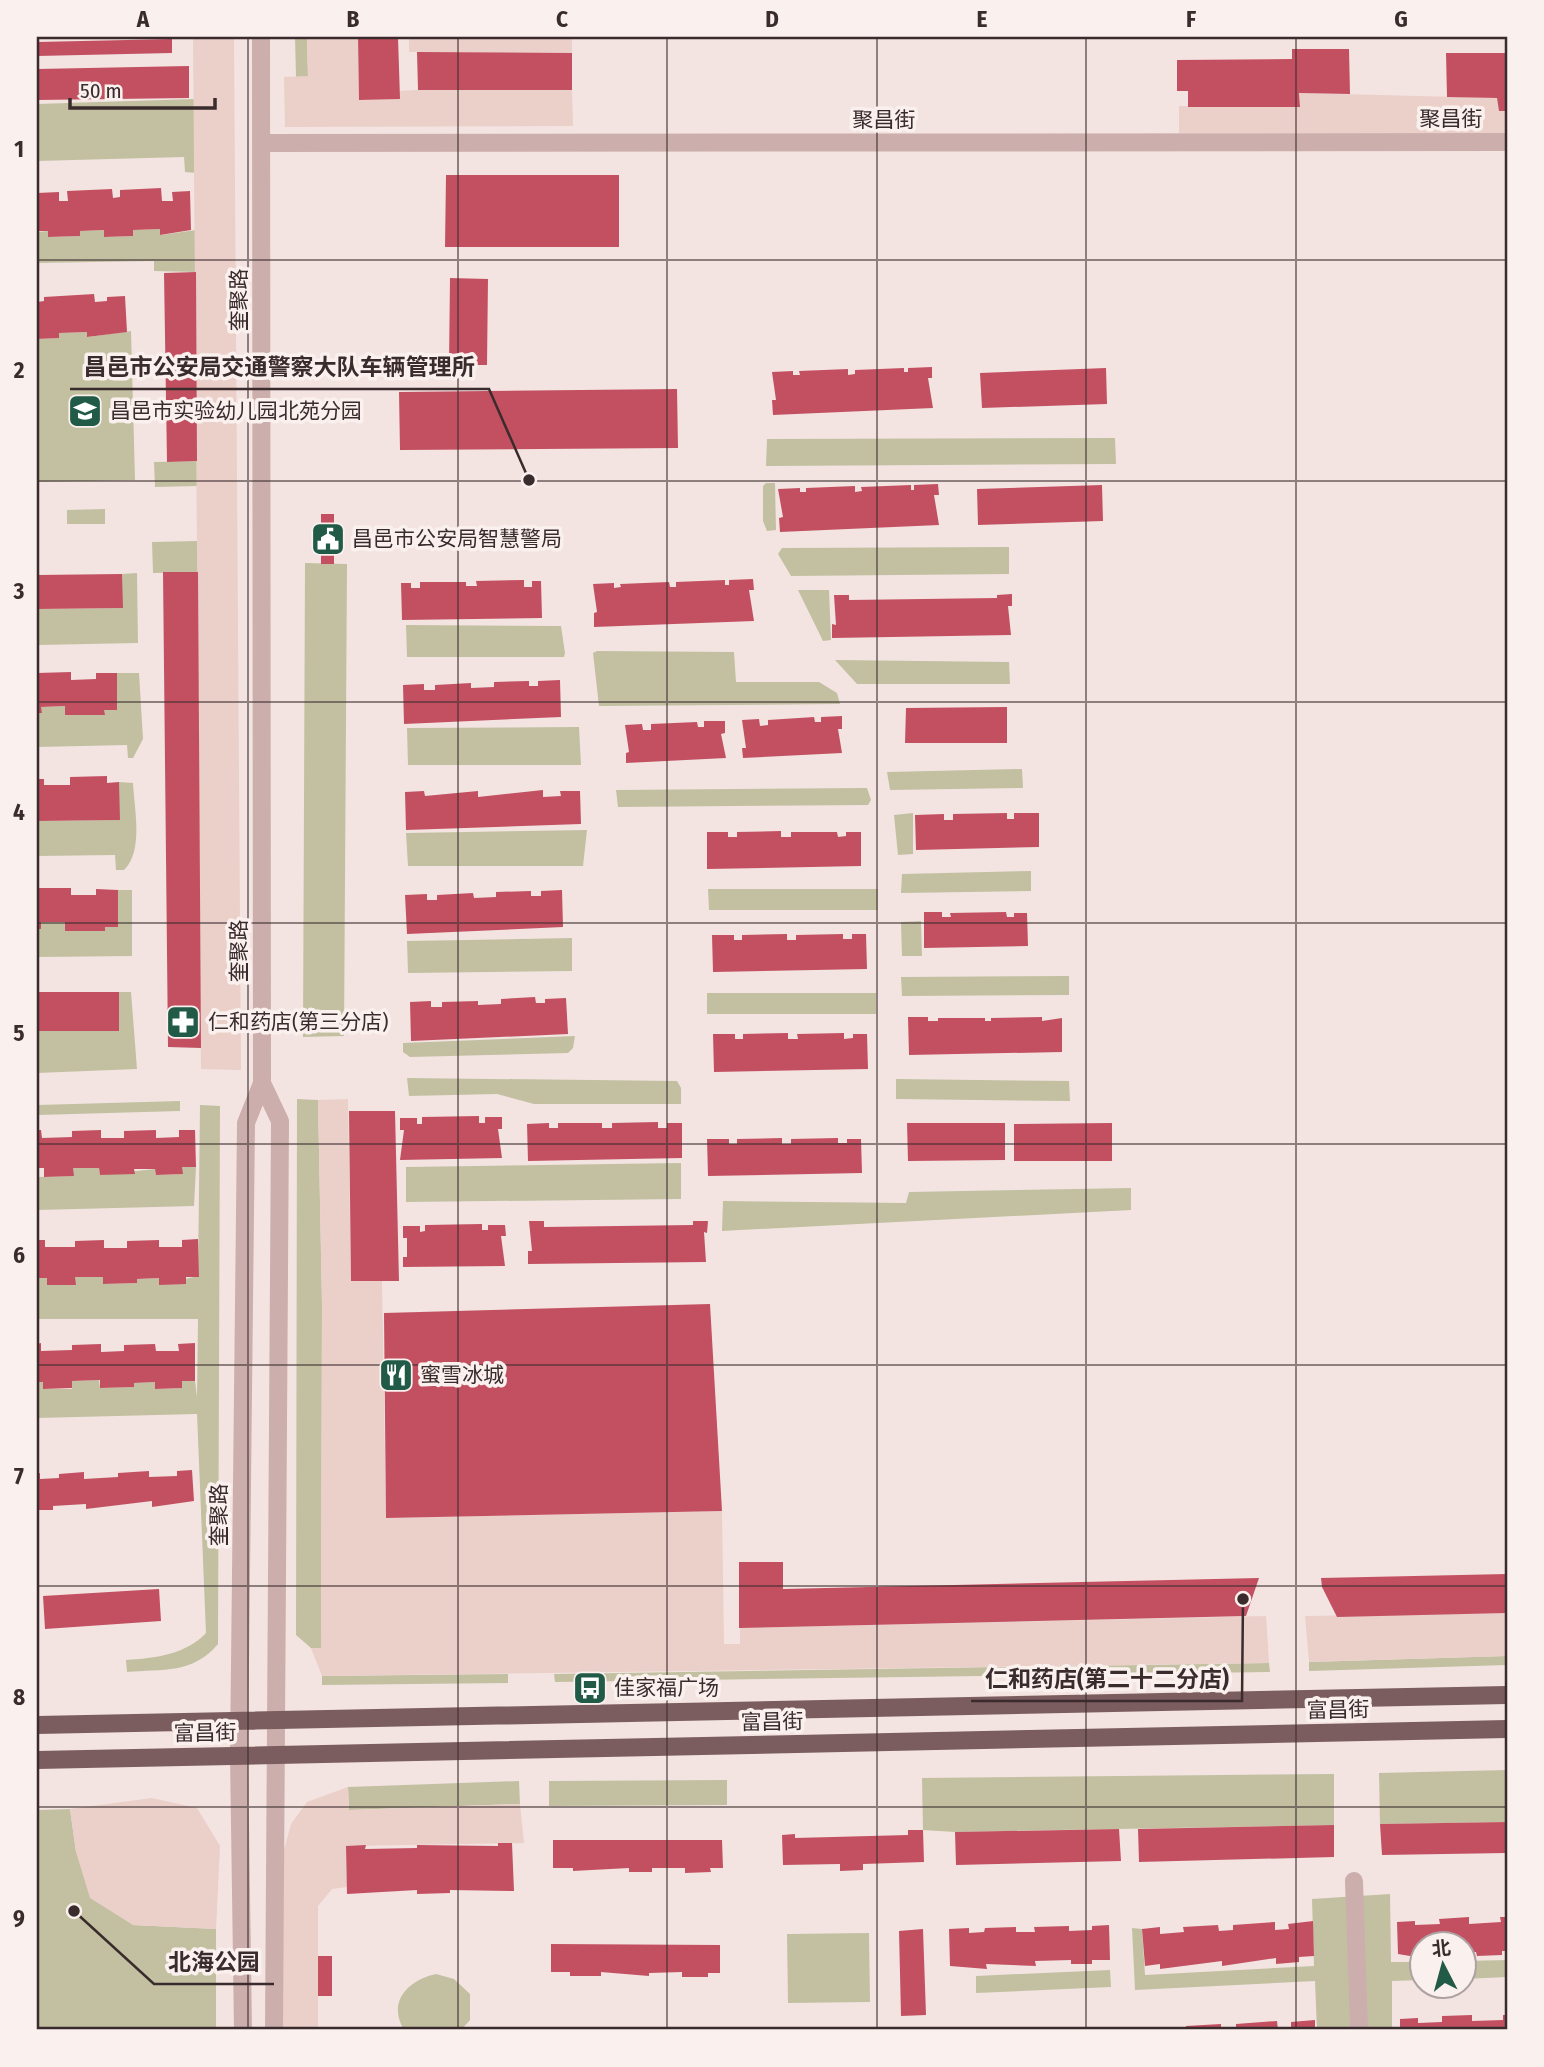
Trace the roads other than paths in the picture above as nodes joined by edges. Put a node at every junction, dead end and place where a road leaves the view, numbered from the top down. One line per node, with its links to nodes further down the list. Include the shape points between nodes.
1 (261, 37): 3 (street, 奎聚路)
2 (1507, 142): 3 (street, 聚昌街)
3 (261, 143): 4 (street, 奎聚路)
4 (262, 1083): 6 (street, 奎聚路, via 246,1123); 7 (street, via 280,1121)
5 (1507, 1695): 7 (main road, 富昌街)
6 (241, 1721): 7 (main road, 富昌街); 8 (main road, 富昌街); 10 (street, 奎聚路)
7 (278, 1721): 11 (street)
8 (37, 1725)
9 (1507, 1729): 11 (main road, 富昌街)
10 (239, 1755): 11 (main road, 富昌街); 12 (main road, 富昌街); 14 (street, 奎聚路)
11 (275, 1755): 15 (street)
12 (37, 1760)
13 (1354, 1881): 16 (street)
14 (243, 2030)
15 (274, 2030)
16 (1359, 2030)

